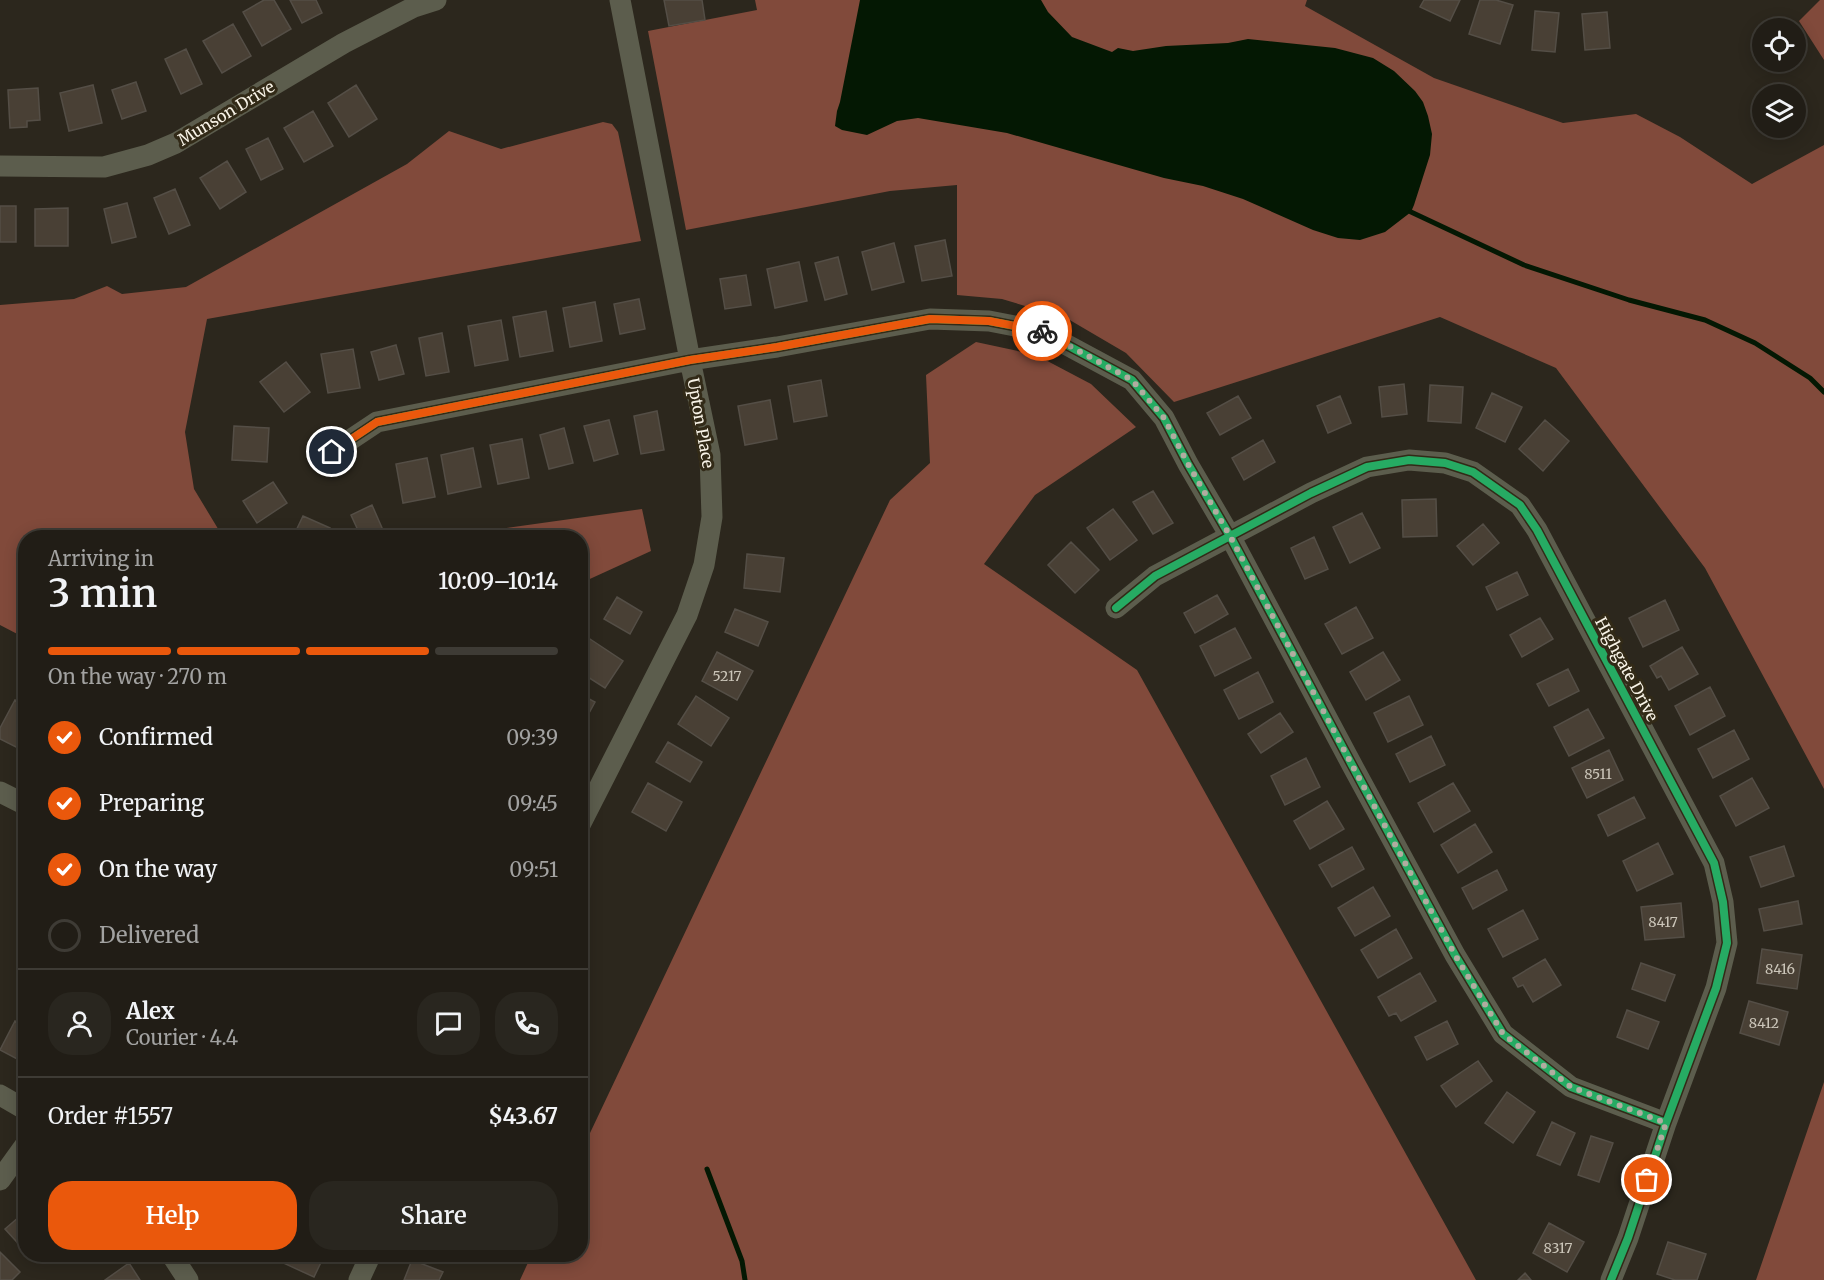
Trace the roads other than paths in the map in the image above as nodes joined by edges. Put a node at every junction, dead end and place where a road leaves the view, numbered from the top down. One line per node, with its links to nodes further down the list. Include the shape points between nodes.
1 (436, 0): 3 (street, Munson Drive, via 344,43 176,143 148,155 104,166)
2 (620, 0): 4 (street, Upton Place)
3 (0, 166)
4 (690, 360): 5 (street, via 377,422); 6 (street, via 930,319 989,321 1041,331 1132,380 1164,418); 10 (street, Upton Place, via 710,454 712,517 704,565 687,615)
5 (332, 452)
6 (1230, 536): 7 (street, Highgate Drive, via 1155,576); 13 (street, via 1444,935 1503,1034 1571,1087); 13 (street, Highgate Drive, via 1367,467 1409,460 1445,463 1473,472 1520,505 1537,530 1714,863 1727,943 1716,988)
7 (1116, 608)
8 (0, 792): 9 (street)
9 (18, 802)
10 (588, 809)
11 (0, 1095): 12 (street)
12 (18, 1105)
13 (1666, 1123): 20 (street, Highgate Drive)
14 (18, 1155): 15 (street)
15 (0, 1180)
16 (176, 1262): 18 (street)
17 (367, 1262): 19 (street)
18 (188, 1280)
19 (359, 1280)
20 (1611, 1280)

